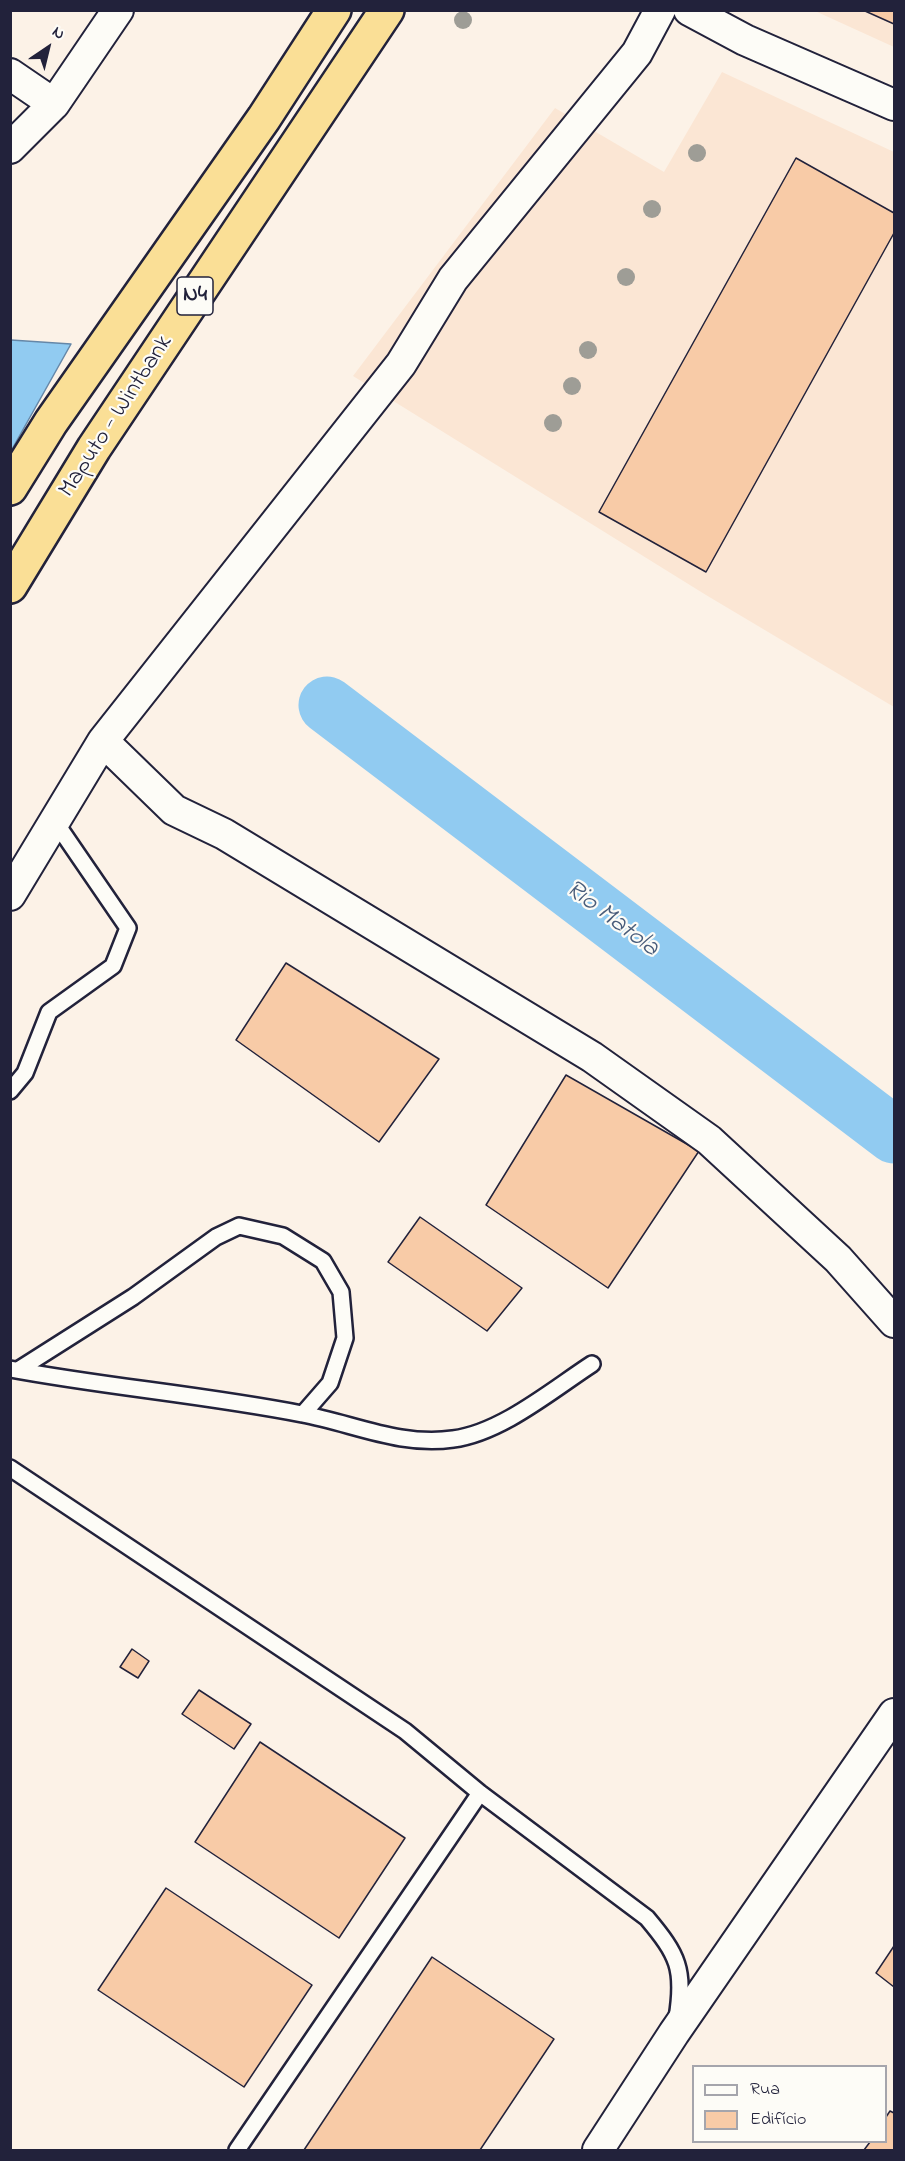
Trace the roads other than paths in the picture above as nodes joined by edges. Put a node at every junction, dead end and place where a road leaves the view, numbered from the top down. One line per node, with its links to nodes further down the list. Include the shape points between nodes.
1 (118, 10): 7 (street)
2 (334, 10): 10 (highway, Maputo - Wintbank / N4, via 264,118 51,422)
3 (387, 10): 11 (highway, Maputo - Wintbank / N4, via 94,448)
4 (660, 10): 12 (street, via 637,53 453,279 401,364)
5 (689, 10): 8 (street, via 745,40)
6 (10, 74): 7 (street)
7 (54, 104): 9 (street)
8 (894, 105)
9 (10, 148)
10 (10, 488)
11 (10, 586)
12 (103, 741): 13 (street); 16 (street, via 174,810 224,834 592,1057 709,1140 838,1259)
13 (54, 820): 14 (street); 15 (lane, via 128,928 113,966 49,1012 25,1073)
14 (10, 895)
15 (10, 1091)
16 (894, 1322)
17 (592, 1364): 19 (lane, via 497,1425 453,1440 397,1438)
18 (14, 1370): 19 (lane); 19 (lane, via 238,1226 283,1236 323,1261 340,1292 345,1338 330,1383)
19 (303, 1414)
20 (10, 1468): 22 (lane, via 405,1731)
21 (894, 1714): 23 (street)
22 (480, 1793): 23 (lane, via 647,1918 669,1944 680,1978); 24 (lane)
23 (674, 2033): 25 (street)
24 (237, 2151)
25 (598, 2151)

